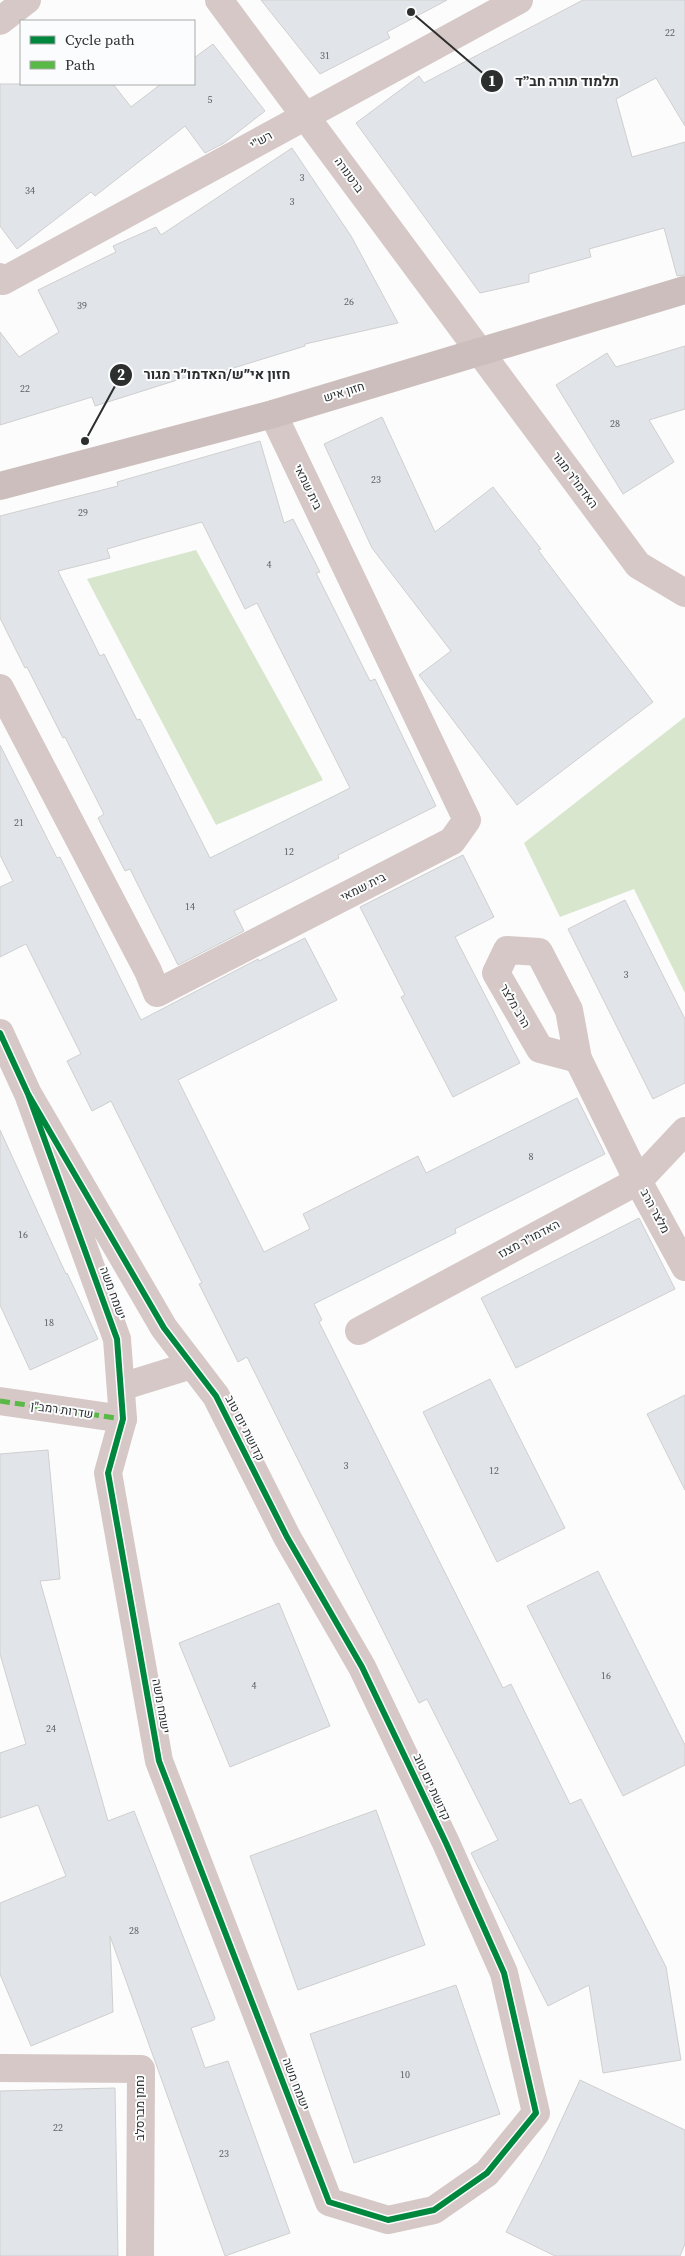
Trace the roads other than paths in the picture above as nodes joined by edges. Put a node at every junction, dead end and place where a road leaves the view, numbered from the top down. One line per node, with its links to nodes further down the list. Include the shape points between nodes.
1 (27, 0): 4 (street)
2 (219, 0): 5 (street, ברטנורה)
3 (519, 0): 5 (street, רש"י)
4 (0, 21)
5 (305, 116): 6 (street, רש"י); 8 (street, ברטנורה)
6 (1, 279)
7 (685, 290): 8 (street, חזון איש)
8 (479, 351): 9 (street, חזון איש); 11 (street, האדמו"ר מגור, via 638,565)
9 (273, 414): 10 (street, חזון איש); 12 (street, בית שמאי, via 467,820 452,841 157,993)
10 (0, 486)
11 (685, 593)
12 (0, 688)
13 (0, 1033): 15 (street, ישמח משה)
14 (578, 1059): 17 (street)
15 (28, 1094): 20 (street, ישמח משה, via 164,1328); 21 (street, ישמח משה, via 118,1339)
16 (685, 1130): 17 (street, האדמו"ר מצנז)
17 (638, 1180): 18 (street, מלצר הרב); 19 (street, האדמו"ר מצנז)
18 (685, 1267)
19 (359, 1331)
20 (192, 1365): 21 (street); 25 (street, קדושת יום טוב, via 216,1396 287,1537 362,1667 504,1973 536,2113 487,2173)
21 (121, 1387): 23 (street, ישמח משה)
22 (0, 1401): 23 (street, שדרות רמב"ן)
23 (123, 1419): 25 (street, ישמח משה, via 108,1472 159,1761 329,2202 388,2220)
24 (0, 2068): 26 (street, נחמן מברסלב, via 141,2069)
25 (434, 2210)
26 (140, 2256)

